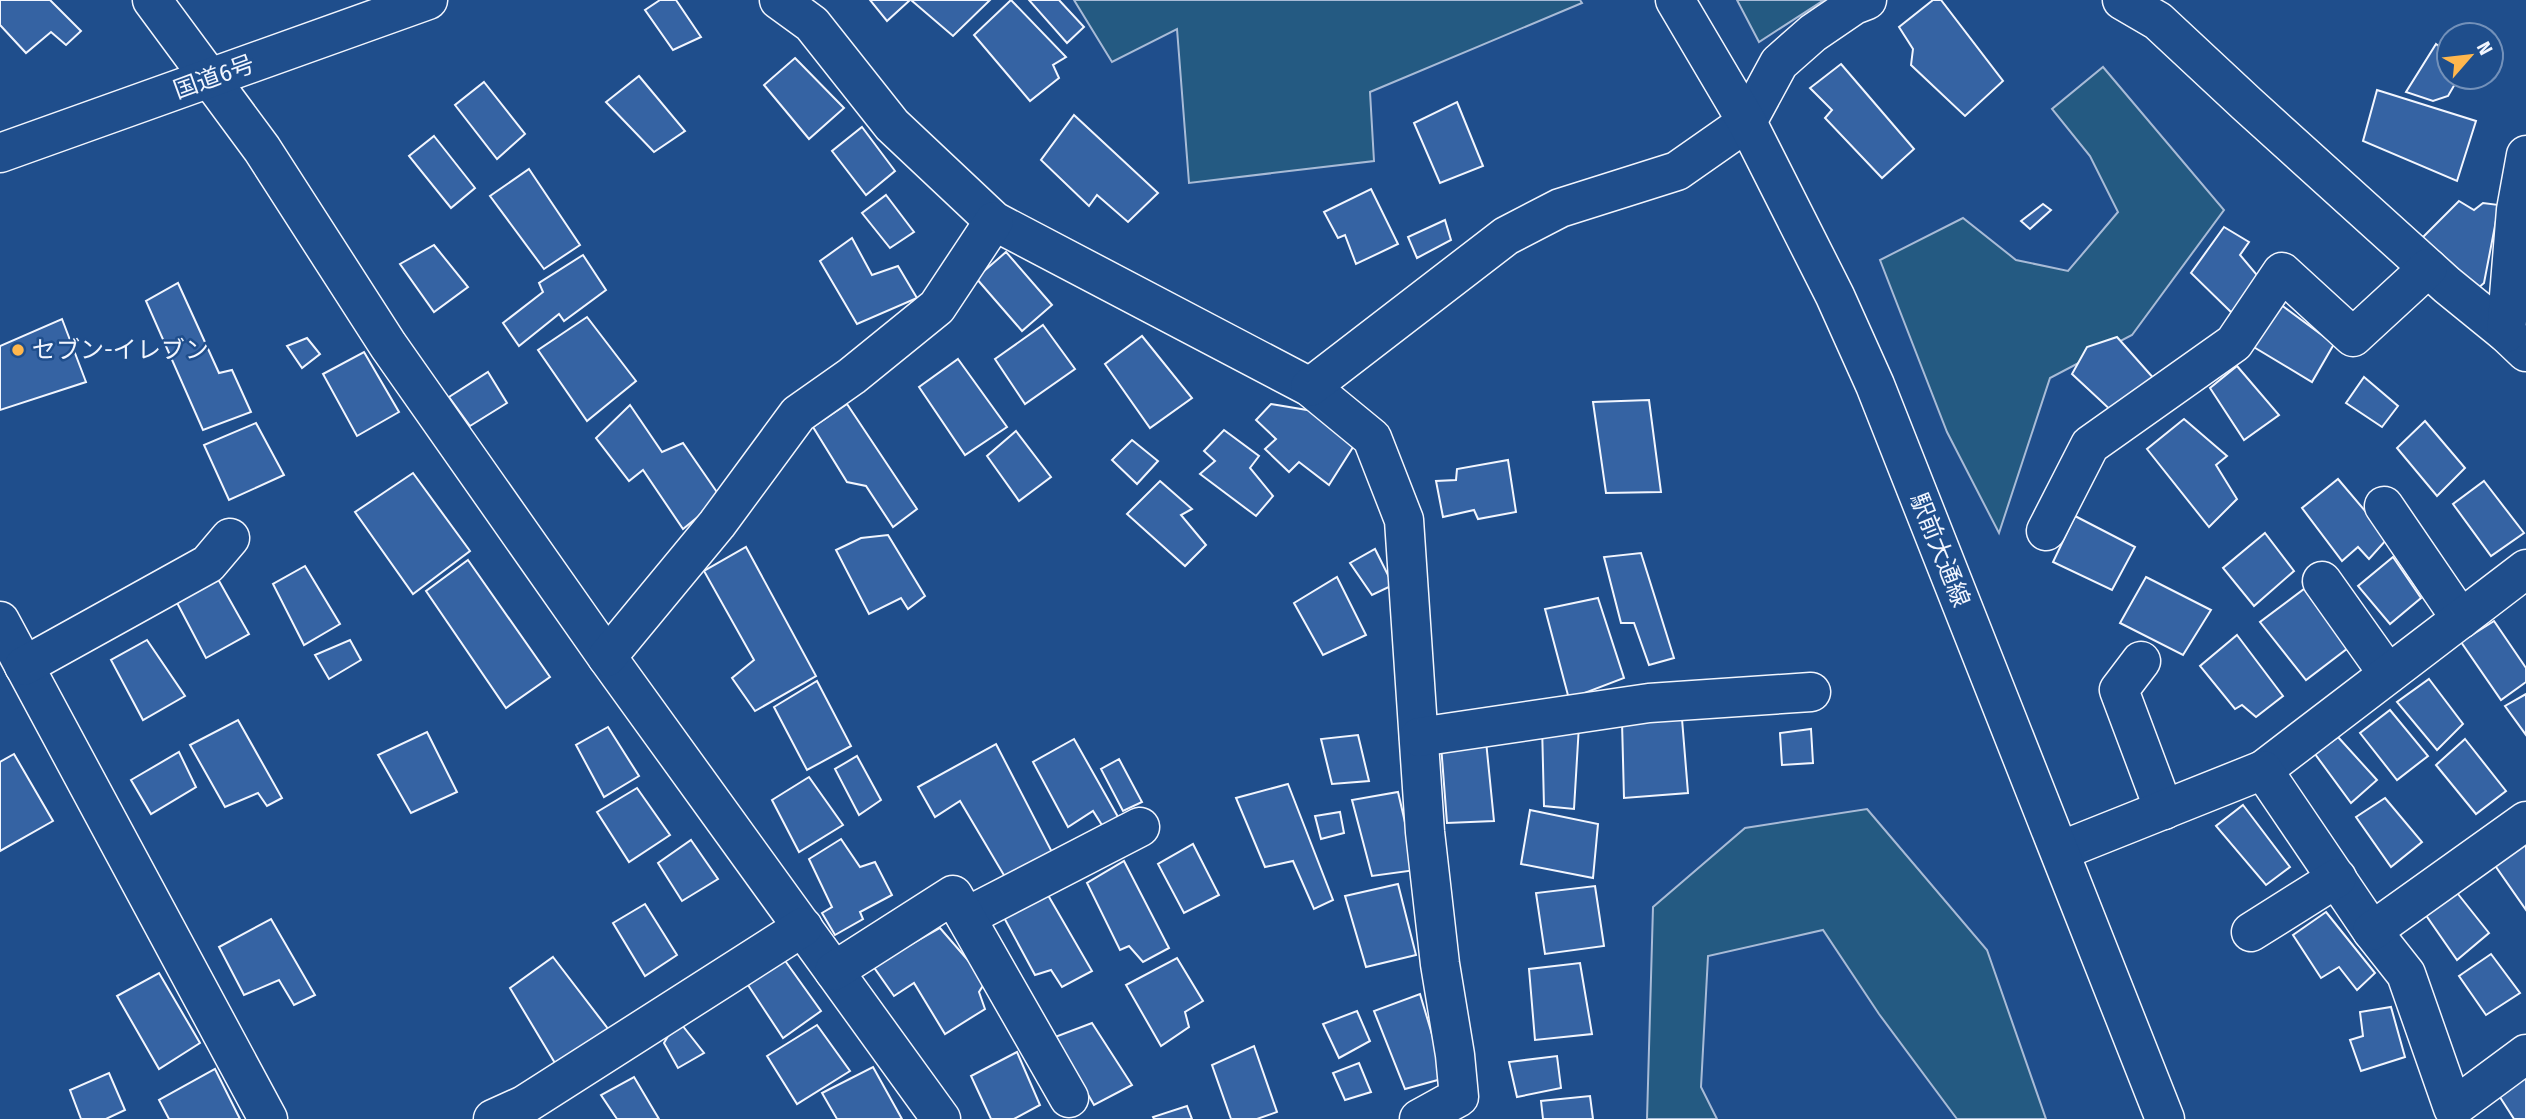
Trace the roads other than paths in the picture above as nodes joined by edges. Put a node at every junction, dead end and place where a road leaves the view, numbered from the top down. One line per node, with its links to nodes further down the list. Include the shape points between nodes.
1 (152, 0): 8 (main road)
2 (428, 0): 8 (main road, 国道6号)
3 (779, 0): 12 (main road, via 812,24 892,125)
4 (1675, 0): 9 (main road, 駅前大通線)
5 (1867, 0): 9 (main road, via 1813,33 1779,63)
6 (2122, 0): 7 (main road)
7 (2167, 10): 13 (main road, via 2246,104)
8 (211, 78): 10 (main road, 国道6号); 23 (main road, via 388,345)
9 (1747, 122): 15 (main road, via 1677,172 1560,208 1506,236); 33 (main road, 駅前大通線, via 1875,385)
10 (0, 153)
11 (2526, 155): 14 (main road, via 2516,211)
12 (994, 220): 15 (main road); 23 (main road, via 937,307 798,414 717,524)
13 (2428, 268): 14 (main road); 17 (main road, via 2353,337 2282,272 2234,343 2090,444)
14 (2516, 342)
15 (1310, 387): 28 (main road, via 1373,438 1404,520)
16 (2384, 506): 21 (main road)
17 (2046, 531)
18 (230, 538): 25 (main road, via 208,564)
19 (2526, 569): 21 (main road)
20 (2322, 581): 26 (main road)
21 (2461, 619): 26 (main road)
22 (0, 621): 25 (main road)
23 (607, 657): 36 (main road)
24 (2141, 661): 30 (main road, via 2119,690)
25 (24, 666): 42 (main road)
26 (2388, 674): 29 (main road)
27 (1811, 692): 28 (main road, via 1649,703)
28 (1419, 737): 45 (main road, via 1440,964 1459,1097)
29 (2263, 770): 30 (main road); 34 (main road)
30 (2164, 810): 33 (main road)
31 (2526, 821): 37 (main road)
32 (1140, 827): 35 (main road)
33 (2060, 851): 46 (main road, 駅前大通線)
34 (2337, 878): 37 (main road); 38 (main road)
35 (966, 917): 39 (main road, via 953,895); 41 (main road)
36 (803, 928): 39 (main road); 43 (main road, via 535,1098)
37 (2372, 931): 40 (main road, via 2406,974 2453,1108)
38 (2252, 932)
39 (834, 971): 44 (main road)
40 (2526, 1054)
41 (1069, 1098)
42 (268, 1119)
43 (493, 1119)
44 (941, 1119)
45 (1419, 1119)
46 (2165, 1119)

